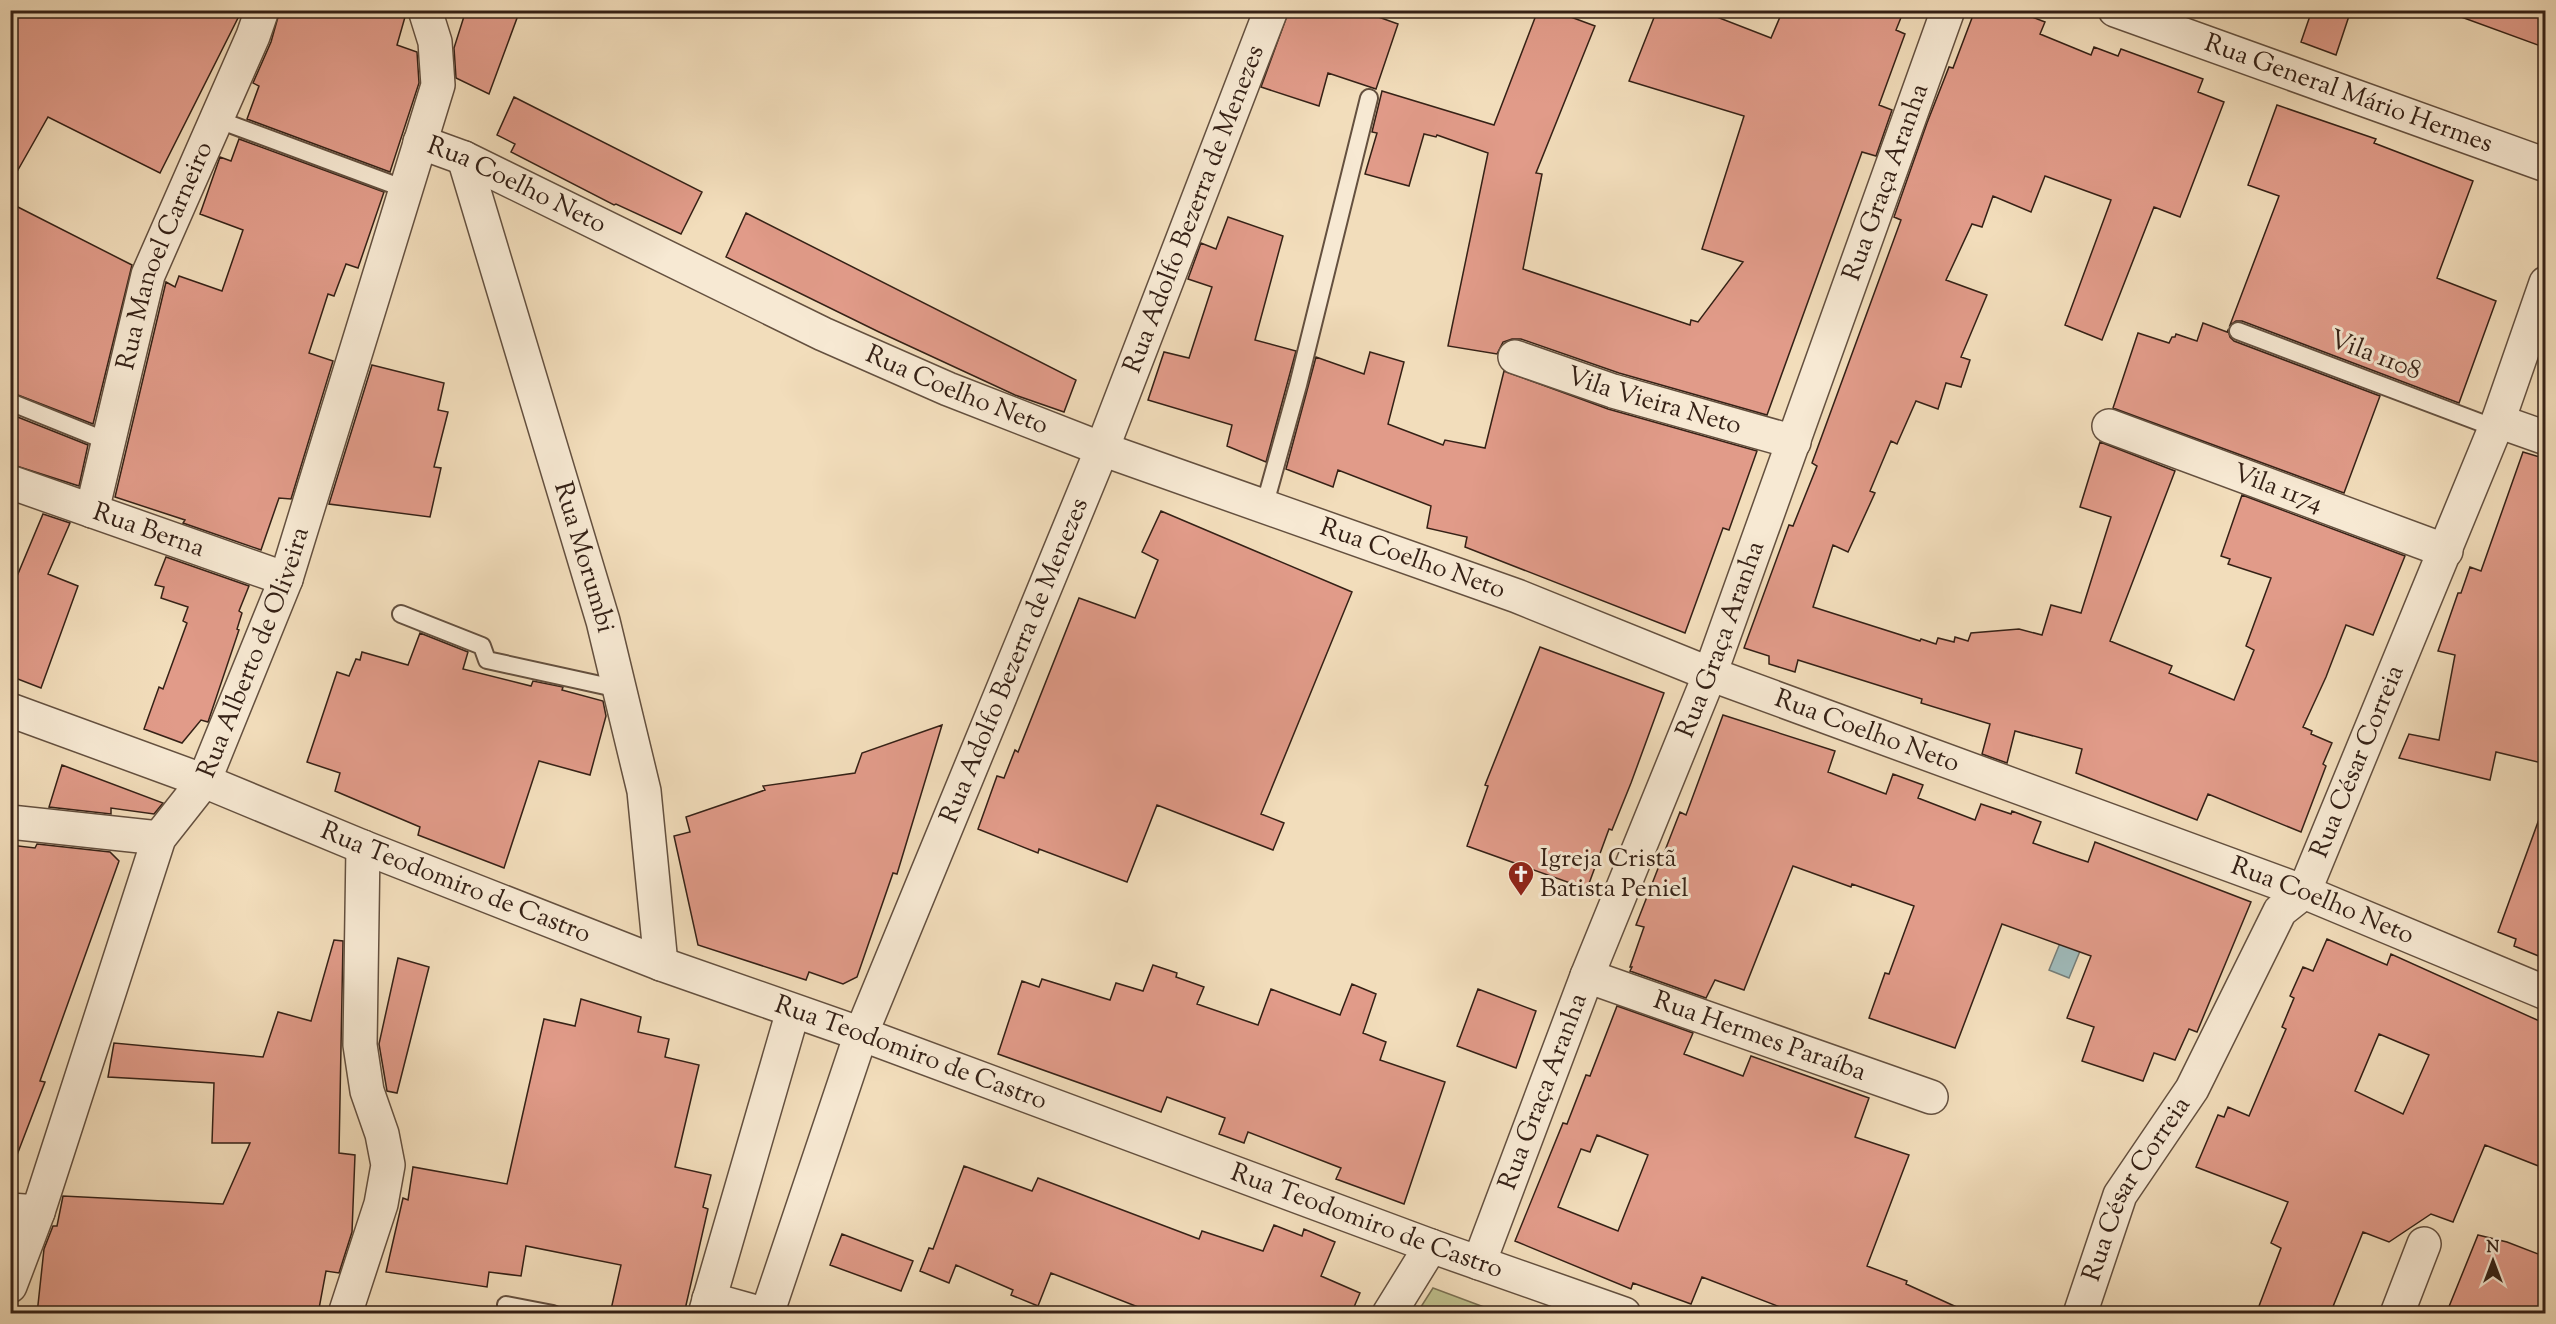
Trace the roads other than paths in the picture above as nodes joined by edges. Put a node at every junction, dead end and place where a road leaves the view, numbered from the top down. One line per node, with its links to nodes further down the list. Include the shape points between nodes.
1 (262, 10): 7 (street, Rua Manoel Carneiro)
2 (1271, 10): 21 (street, Rua Adolfo Bezerra de Menezes)
3 (1948, 10): 20 (street, Rua Graça Aranha)
4 (2115, 10): 10 (street, Rua General Mário Hermes)
5 (431, 11): 8 (street, Rua Coelho Neto, via 438,85)
6 (1369, 98): 23 (lane)
7 (216, 119): 11 (lane); 19 (street, Rua Manoel Carneiro, via 148,275)
8 (420, 142): 9 (street, Rua Coelho Neto); 11 (street, Rua Alberto de Oliveira)
9 (464, 158): 21 (street, Rua Coelho Neto, via 823,334 948,389); 29 (street, Rua Morumbi, via 603,621)
10 (2546, 165)
11 (405, 189): 26 (street, Rua Alberto de Oliveira)
12 (2546, 283): 16 (street, Rua César Correia)
13 (2238, 331): 16 (lane, Vila 1108)
14 (1515, 357): 20 (street, Vila Vieira Neto, via 1613,391)
15 (10, 402): 19 (lane)
16 (2497, 424): 18 (street); 25 (street, Rua César Correia)
17 (2109, 426): 25 (street, Vila 1174)
18 (2546, 438)
19 (109, 442): 24 (street, Rua Manoel Carneiro)
20 (1794, 442): 28 (street, Rua Graça Aranha)
21 (1102, 449): 23 (street, Rua Coelho Neto); 40 (street, Rua Adolfo Bezerra de Menezes)
22 (10, 482): 24 (street, Rua Berna)
23 (1264, 507): 28 (street, Rua Coelho Neto, via 1517,596)
24 (92, 512): 26 (street, Rua Berna)
25 (2446, 551): 35 (street, Rua César Correia)
26 (286, 579): 31 (street, Rua Alberto de Oliveira)
27 (401, 614): 29 (lane, via 482,646 488,660)
28 (1710, 674): 35 (street, Rua Coelho Neto); 37 (street, Rua Graça Aranha)
29 (619, 689): 36 (street, Rua Morumbi, via 644,791)
30 (10, 710): 31 (street, Rua Teodomiro de Castro)
31 (204, 781): 33 (street, Rua Alberto de Oliveira); 34 (street, Rua Teodomiro de Castro)
32 (10, 822): 33 (street)
33 (159, 838): 42 (street, Rua Alberto de Oliveira)
34 (363, 847): 36 (street, Rua Teodomiro de Castro); 49 (street, via 360,1045 367,1091 388,1165 381,1204)
35 (2304, 892): 38 (street, Rua Coelho Neto); 54 (street, Rua César Correia, via 2280,911 2192,1089 2120,1196)
36 (661, 964): 39 (street, Rua Teodomiro de Castro)
37 (1587, 976): 41 (street, Rua Hermes Paraíba); 45 (street, Rua Graça Aranha)
38 (2546, 993)
39 (793, 1011): 40 (street, Rua Teodomiro de Castro); 48 (street, Rua Adolfo Bezerra de Menezes)
40 (861, 1034): 44 (street, Rua Teodomiro de Castro); 51 (street, Rua Adolfo Bezerra de Menezes)
41 (1931, 1096)
42 (24, 1211): 46 (street, Rua Alberto de Oliveira)
43 (2424, 1244): 55 (street)
44 (1431, 1246): 45 (street, Rua Teodomiro de Castro); 52 (street)
45 (1479, 1263): 53 (street, Rua Teodomiro de Castro)
46 (10, 1286)
47 (506, 1305): 50 (lane)
48 (707, 1306): 51 (street, Rua Adolfo Bezerra de Menezes)
49 (345, 1314)
50 (553, 1314)
51 (765, 1314)
52 (1389, 1314)
53 (1624, 1314)
54 (2080, 1314)
55 (2397, 1314)

